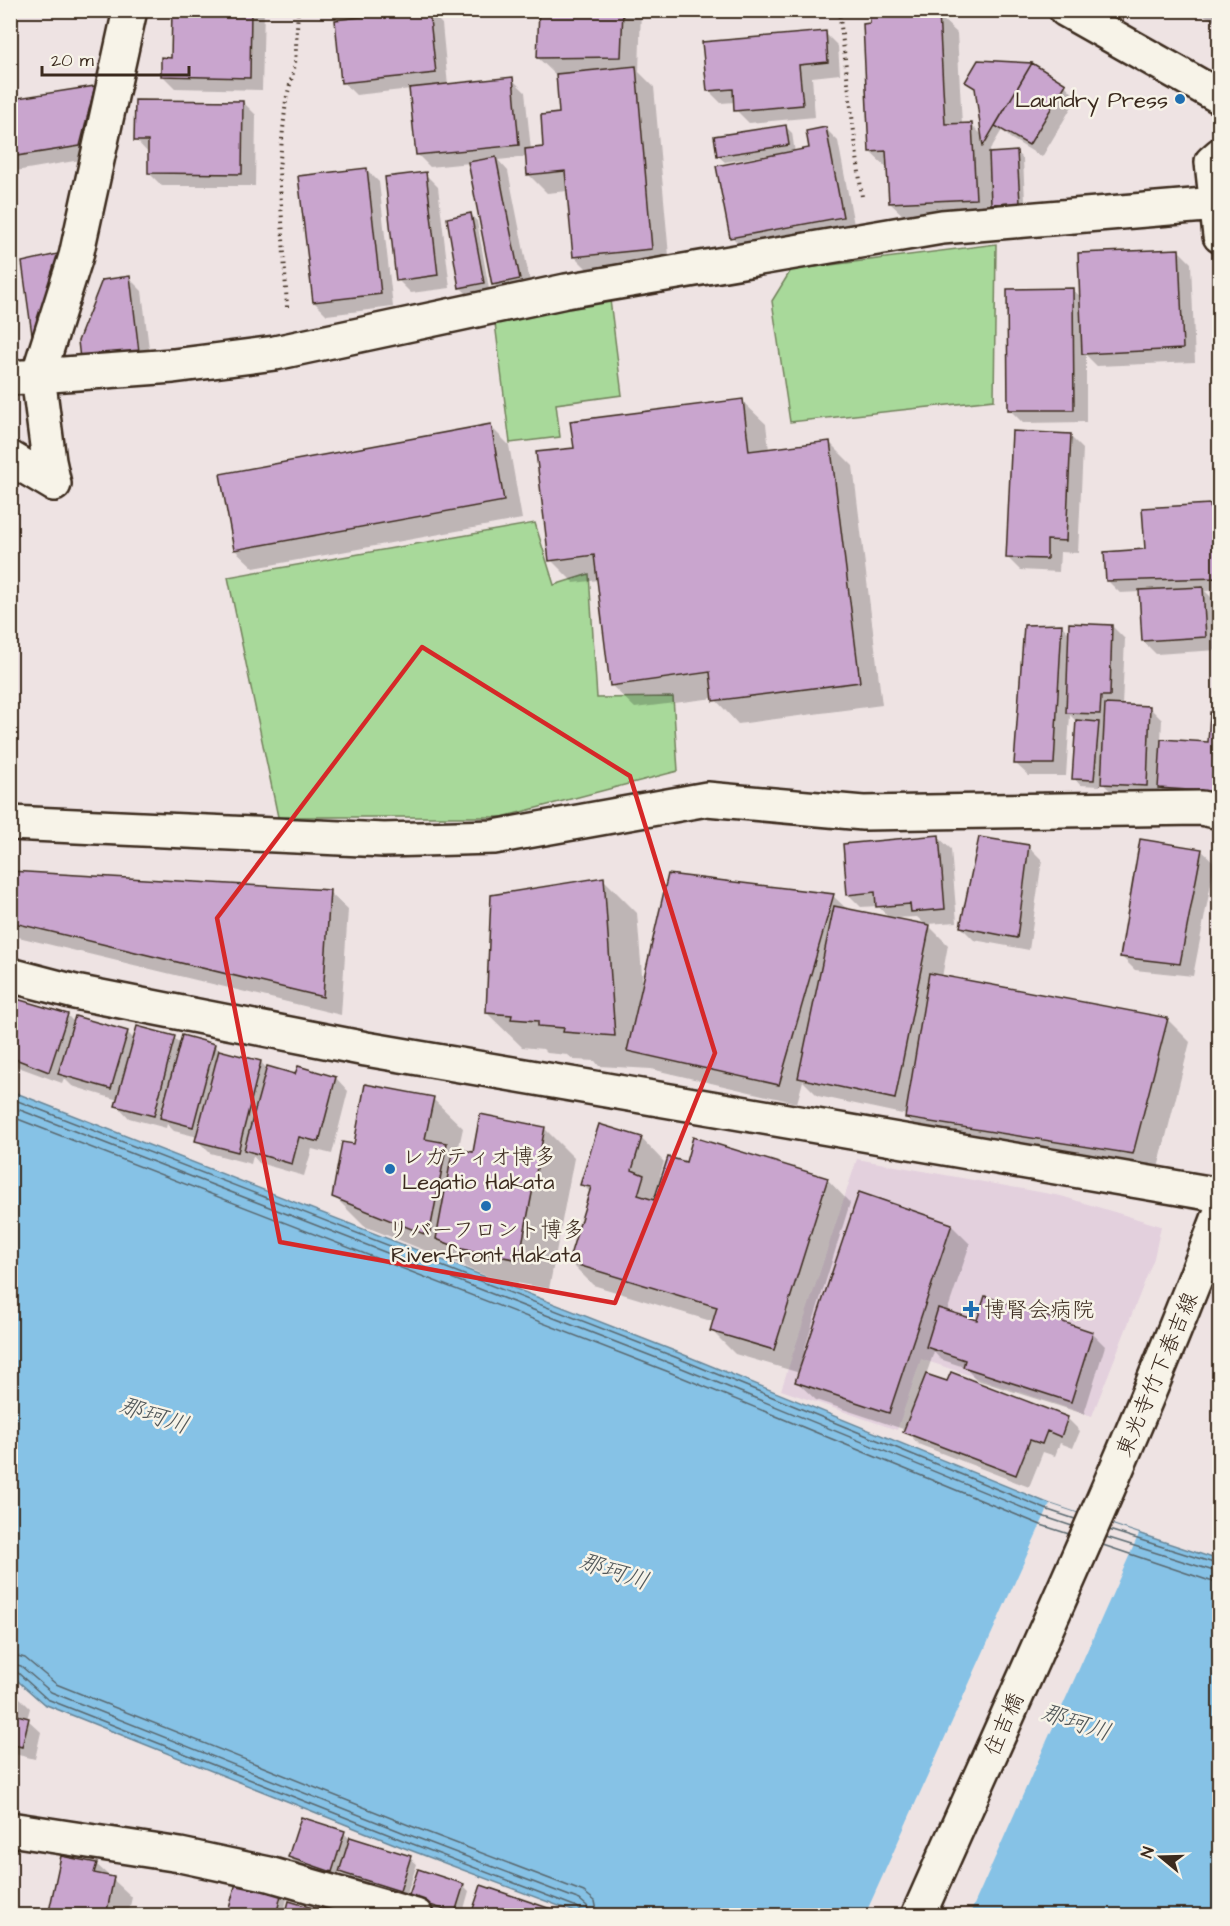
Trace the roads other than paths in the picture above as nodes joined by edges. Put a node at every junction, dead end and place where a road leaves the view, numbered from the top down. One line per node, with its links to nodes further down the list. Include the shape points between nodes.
1 (130, 10): 6 (street, via 76,256)
2 (1066, 10): 3 (street)
3 (1220, 97)
4 (1220, 154): 5 (street, via 1212,162)
5 (1218, 220): 6 (street, via 942,227 566,291 290,349 173,366)
6 (24, 377): 7 (street, via 54,484)
7 (10, 458)
8 (1220, 812): 9 (street, via 1201,808 863,813 707,799 494,837 384,840)
9 (10, 823)
10 (10, 975): 11 (street, via 75,992 366,1049)
11 (1220, 1195)
12 (1220, 1214): 13 (street, 東光寺竹下春吉線)
13 (1088, 1533): 16 (street, 住吉橋)
14 (10, 1829): 15 (street, via 180,1855 269,1874)
15 (416, 1916)
16 (918, 1916)

